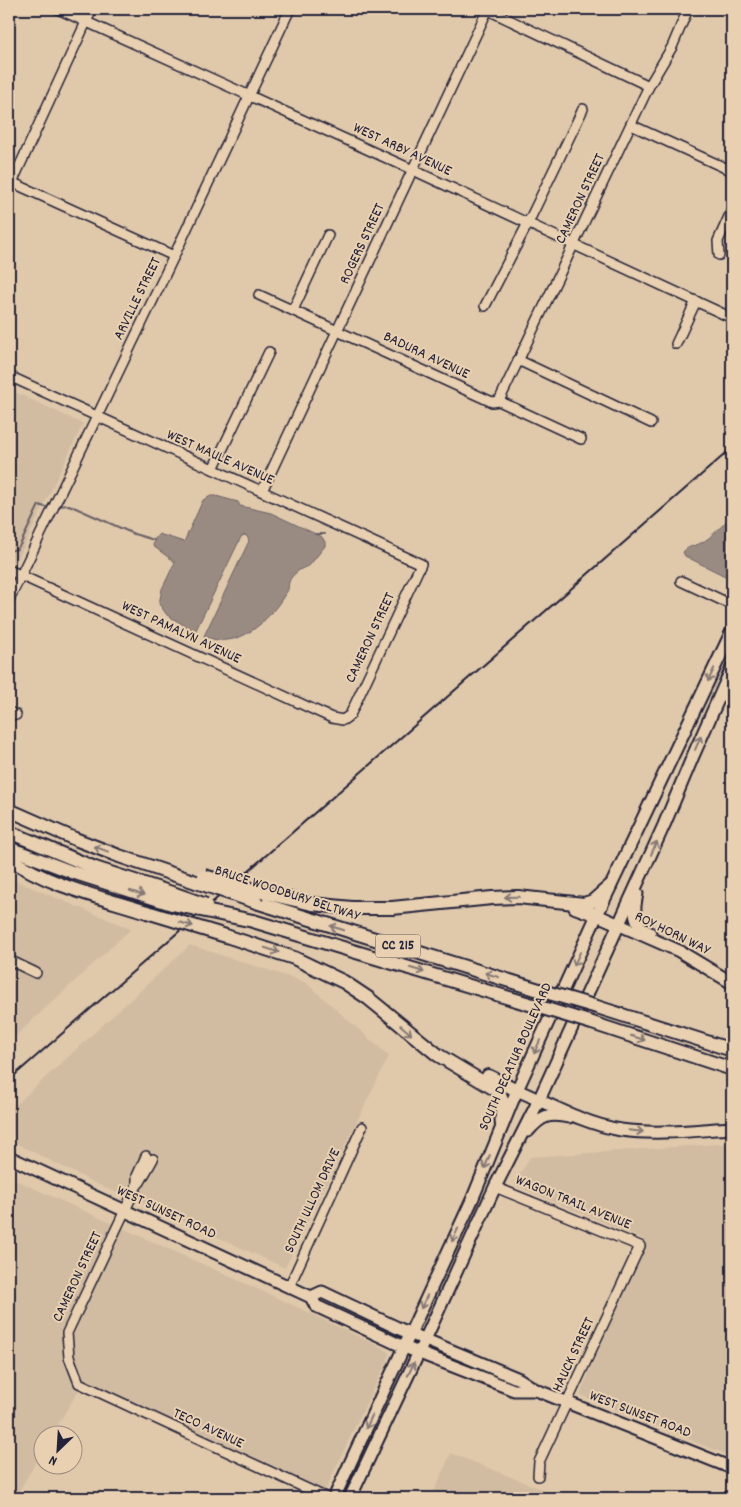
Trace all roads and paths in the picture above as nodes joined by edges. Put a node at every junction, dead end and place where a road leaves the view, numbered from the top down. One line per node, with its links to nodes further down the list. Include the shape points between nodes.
1 (58, 9): 6 (street, WEST ARBY AVENUE)
2 (92, 9): 6 (street)
3 (290, 9): 8 (street, ARVILLE STREET)
4 (487, 9): 7 (street); 11 (street, ROGERS STREET)
5 (688, 9): 7 (street, CAMERON STREET, via 672,47)
6 (86, 21): 8 (street, WEST ARBY AVENUE); 13 (street)
7 (649, 86): 10 (street, CAMERON STREET)
8 (250, 96): 11 (street, WEST ARBY AVENUE); 19 (street, ARVILLE STREET)
9 (583, 108): 15 (street)
10 (631, 125): 12 (street); 17 (street, CAMERON STREET)
11 (413, 170): 15 (street, WEST ARBY AVENUE); 25 (street, ROGERS STREET)
12 (732, 171)
13 (10, 184): 19 (street)
14 (732, 210): 18 (street, via 718,242)
15 (528, 223): 17 (street, WEST ARBY AVENUE); 22 (street)
16 (328, 235): 23 (street)
17 (574, 245): 21 (street, WEST ARBY AVENUE); 28 (street, CAMERON STREET)
18 (719, 255)
19 (174, 256): 31 (street, ARVILLE STREET)
20 (259, 295): 23 (street, BADURA AVENUE)
21 (696, 302): 24 (street, WEST ARBY AVENUE); 26 (street)
22 (486, 306)
23 (293, 310): 25 (street, BADURA AVENUE)
24 (732, 318)
25 (338, 331): 30 (street, BADURA AVENUE, via 492,402); 35 (street, ROGERS STREET)
26 (676, 344)
27 (269, 352): 34 (street)
28 (518, 360): 30 (street, CAMERON STREET); 32 (street)
29 (9, 376): 31 (street, WEST MAULE AVENUE)
30 (499, 401): 33 (street, BADURA AVENUE)
31 (97, 417): 34 (street, WEST MAULE AVENUE); 38 (street, ARVILLE STREET)
32 (651, 423)
33 (581, 439)
34 (213, 469): 35 (street, WEST MAULE AVENUE)
35 (262, 492): 36 (street, WEST MAULE AVENUE)
36 (421, 564): 44 (street, CAMERON STREET, via 350,714)
37 (9, 570): 38 (street, WEST PAMALYN AVENUE)
38 (20, 575): 40 (street, ARVILLE STREET); 44 (street, WEST PAMALYN AVENUE, via 332,718)
39 (681, 580): 41 (street)
40 (9, 600)
41 (732, 605)
42 (732, 631): 50 (main road, SOUTH DECATUR BOULEVARD, one-way to 50)
43 (732, 668): 49 (main road, one-way to 43)
44 (343, 720)
45 (9, 810): 51 (highway, BRUCE WOODBURY BELTWAY / CC 215, one-way to 45, bridge, via 134,861)
46 (9, 832): 52 (highway, CC 215)
47 (9, 848): 52 (highway, CC 215, one-way to 52, via 72,872)
48 (9, 858): 61 (highway, one-way to 61, bridge, via 56,883 294,958 344,982 424,1045)
49 (642, 874): 55 (main road); 56 (main road, via 634,912 636,921)
50 (610, 886): 53 (highway, via 588,903); 54 (main road, SOUTH DECATUR BOULEVARD)
51 (261, 898): 53 (highway, one-way to 51, via 492,898 372,909); 60 (highway, BRUCE WOODBURY BELTWAY / CC 215, one-way to 51, bridge)
52 (174, 899): 62 (highway, CC 215, one-way to 62, bridge, via 592,1023)
53 (560, 902): 54 (highway)
54 (597, 915): 55 (main road, ROY HORN WAY); 63 (main road, SOUTH DECATUR BOULEVARD, one-way to 63)
55 (619, 924): 56 (main road, ROY HORN WAY); 64 (main road)
56 (679, 951): 59 (main road, ROY HORN WAY)
57 (9, 960): 58 (street)
58 (36, 973)
59 (732, 983)
60 (732, 1050)
61 (455, 1064): 63 (highway); 66 (highway, via 500,1094)
62 (732, 1069)
63 (517, 1090): 64 (main road); 66 (main road, SOUTH DECATUR BOULEVARD)
64 (540, 1100): 65 (main road); 69 (main road)
65 (588, 1121): 68 (main road, one-way to 68, via 621,1130 649,1132); 69 (main road, via 546,1116)
66 (502, 1125): 77 (main road, SOUTH DECATUR BOULEVARD, one-way to 77, via 472,1200)
67 (362, 1127): 75 (street, SOUTH ULLOM DRIVE)
68 (732, 1128)
69 (517, 1143): 72 (main road)
70 (9, 1157): 73 (main road, WEST SUNSET ROAD)
71 (149, 1158): 73 (street, CAMERON STREET)
72 (495, 1187): 74 (street, WAGON TRAIL AVENUE); 78 (main road)
73 (125, 1211): 75 (main road, WEST SUNSET ROAD); 79 (street, CAMERON STREET, via 67,1333 69,1357)
74 (640, 1246): 80 (street, HAUCK STREET)
75 (289, 1287): 76 (main road, WEST SUNSET ROAD)
76 (312, 1299): 77 (main road, WEST SUNSET ROAD, via 316,1306); 77 (main road, WEST SUNSET ROAD, via 322,1292)
77 (406, 1343): 78 (main road, WEST SUNSET ROAD); 84 (main road, SOUTH DECATUR BOULEVARD, one-way to 84)
78 (422, 1347): 80 (main road, WEST SUNSET ROAD, via 514,1390 536,1390); 85 (main road, one-way to 78)
79 (79, 1383): 83 (street, TECO AVENUE)
80 (566, 1402): 81 (main road, WEST SUNSET ROAD); 82 (street, HAUCK STREET, via 539,1462)
81 (732, 1468)
82 (538, 1476)
83 (327, 1498)
84 (334, 1498)
85 (350, 1498)

